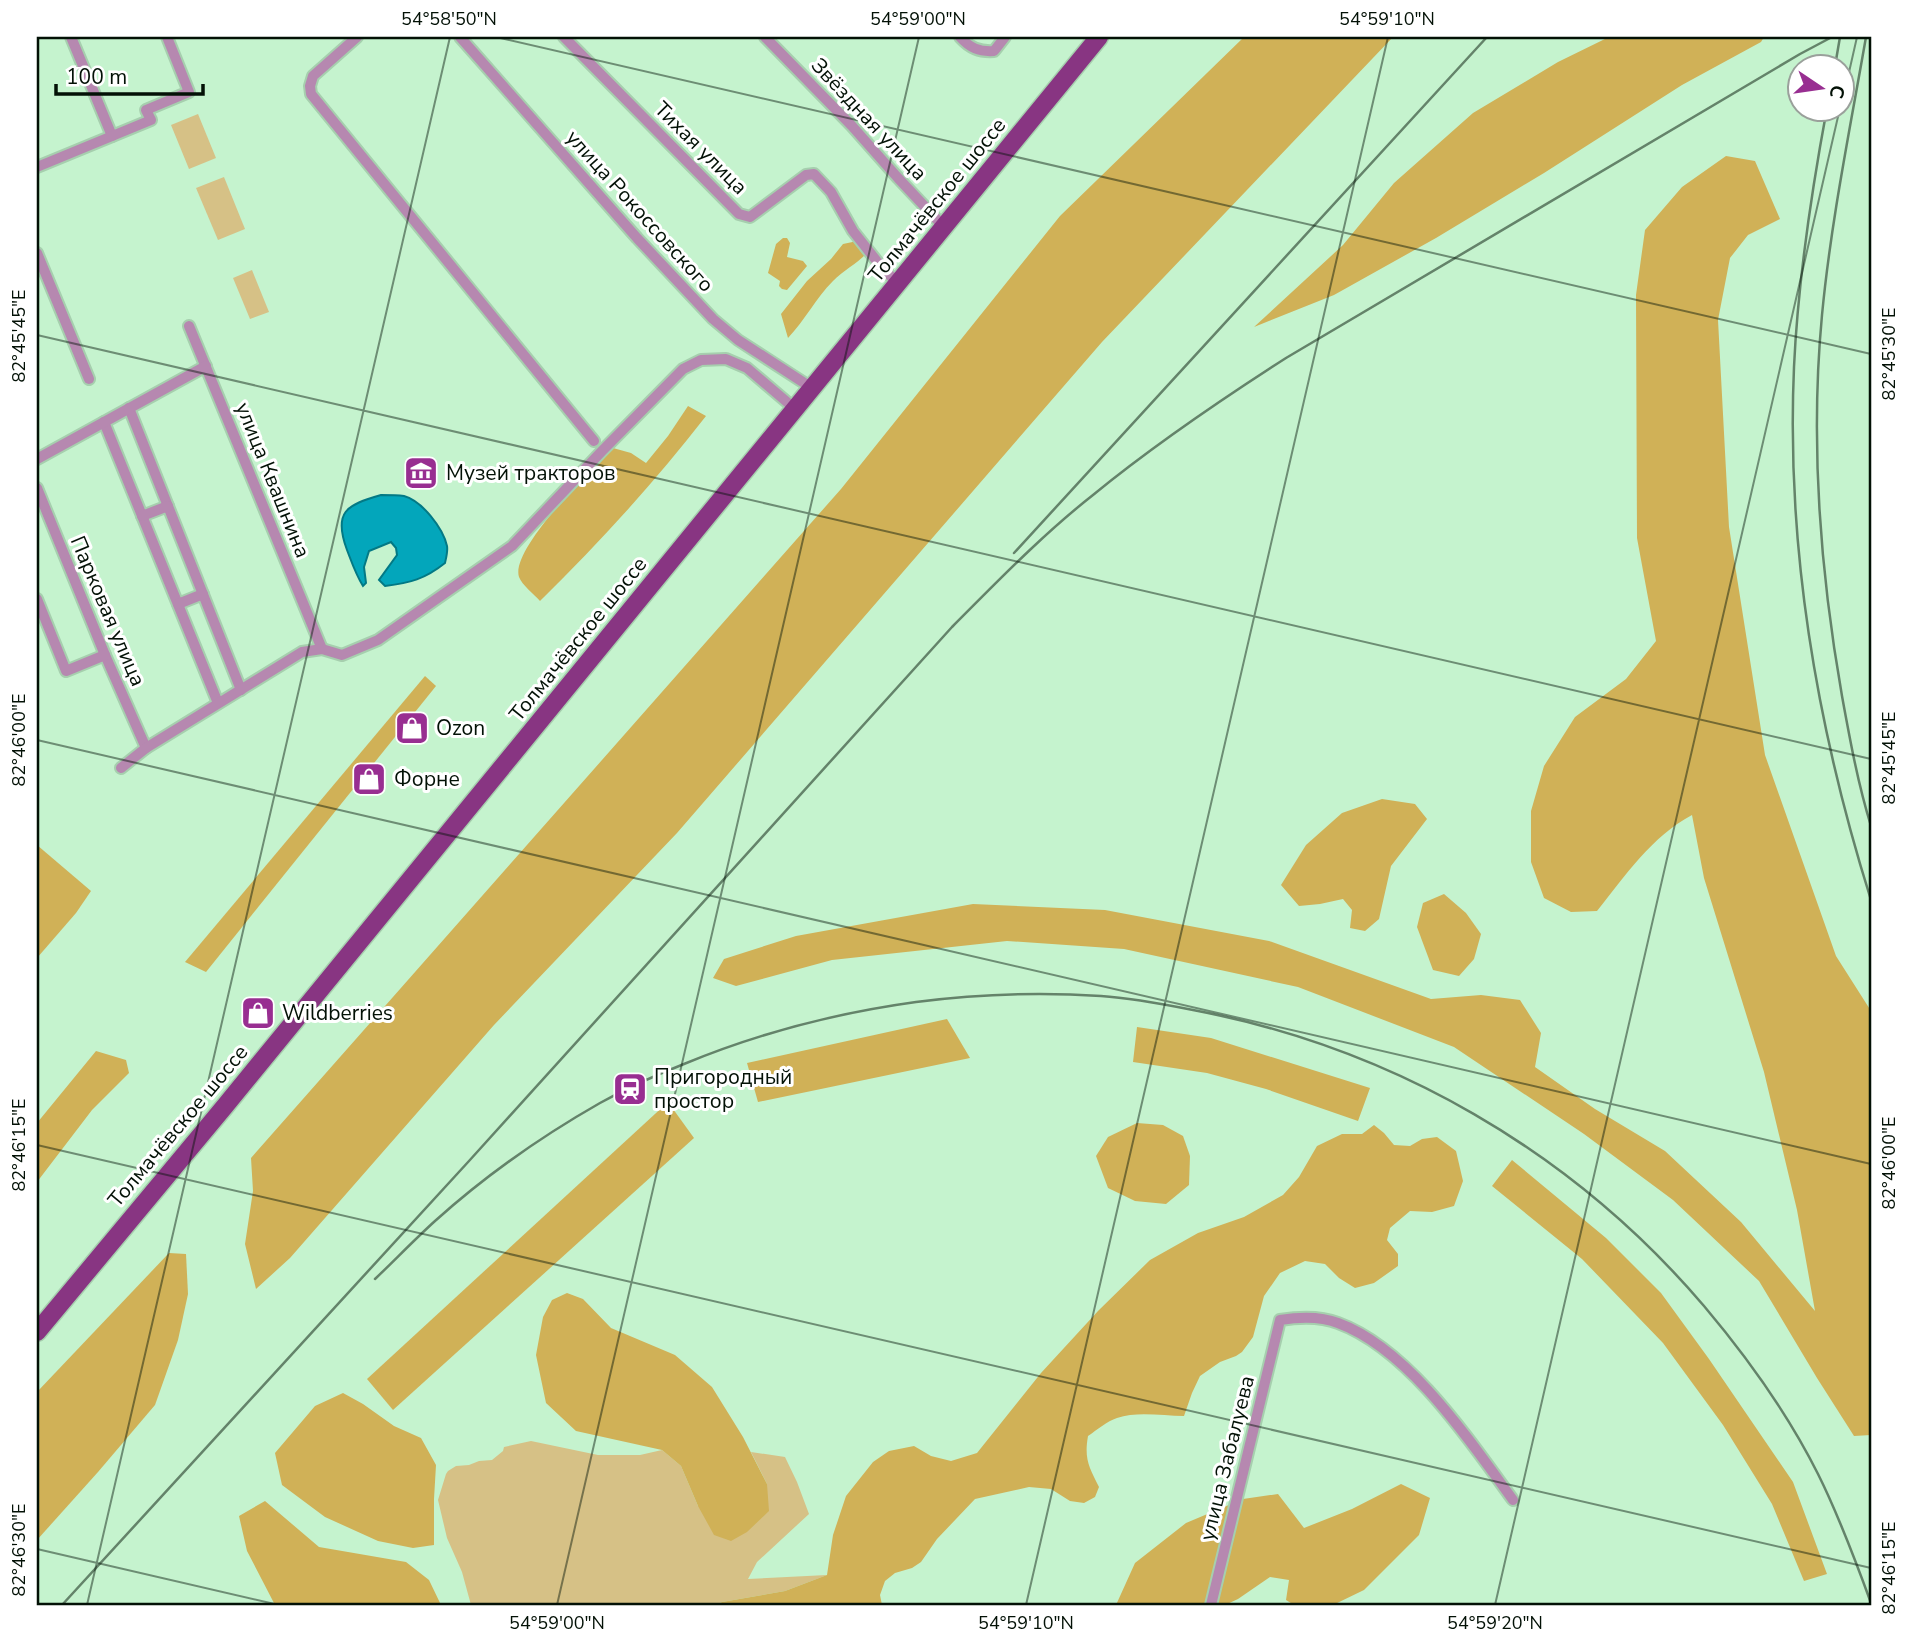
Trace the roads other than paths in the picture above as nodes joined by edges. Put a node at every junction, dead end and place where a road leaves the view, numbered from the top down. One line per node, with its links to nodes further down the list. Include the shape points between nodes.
1 (71, 37): 10 (street)
2 (167, 37): 10 (street, via 189,92 146,110 151,120)
3 (357, 37): 22 (street, via 313,76 311,94)
4 (460, 37): 18 (street, улица Рокоссовского, via 713,319)
5 (564, 37): 14 (street, Тихая улица, via 739,214 750,217 806,175 814,174 831,192 853,231)
6 (765, 37): 12 (street, Звёздная улица)
7 (960, 37): 8 (street, via 983,52 994,51)
8 (1005, 37)
9 (1099, 37): 12 (main road, Толмачёвское шоссе)
10 (112, 136): 11 (street)
11 (37, 167)
12 (944, 227): 14 (main road, Толмачёвское шоссе)
13 (37, 253): 17 (street)
14 (898, 283): 18 (main road, Толмачёвское шоссе)
15 (189, 326): 16 (street, улица Квашнина)
16 (206, 366): 19 (street); 30 (street, улица Квашнина)
17 (89, 379)
18 (812, 388): 20 (main road, Толмачёвское шоссе)
19 (129, 408): 21 (street); 25 (street)
20 (794, 408): 30 (street, via 747,368 726,359 701,360 683,369 512,546 378,639 342,655); 36 (main road, Толмачёвское шоссе)
21 (104, 422): 23 (street); 26 (street)
22 (594, 441)
23 (37, 459)
24 (37, 488): 31 (street, Парковая улица)
25 (168, 506): 26 (street); 27 (street)
26 (142, 516): 29 (street)
27 (203, 594): 29 (street); 32 (street)
28 (37, 599): 31 (street, via 66,671)
29 (178, 604): 33 (street)
30 (322, 649): 32 (street, via 302,652)
31 (105, 655): 34 (street, Парковая улица)
32 (241, 690): 33 (street)
33 (218, 703): 34 (street)
34 (146, 748): 35 (street)
35 (121, 768)
36 (37, 1332)
37 (1513, 1500): 38 (street, улица Забалуева, via 1471,1441 1399,1361 1338,1323 1304,1317 1280,1320)
38 (1211, 1605)

